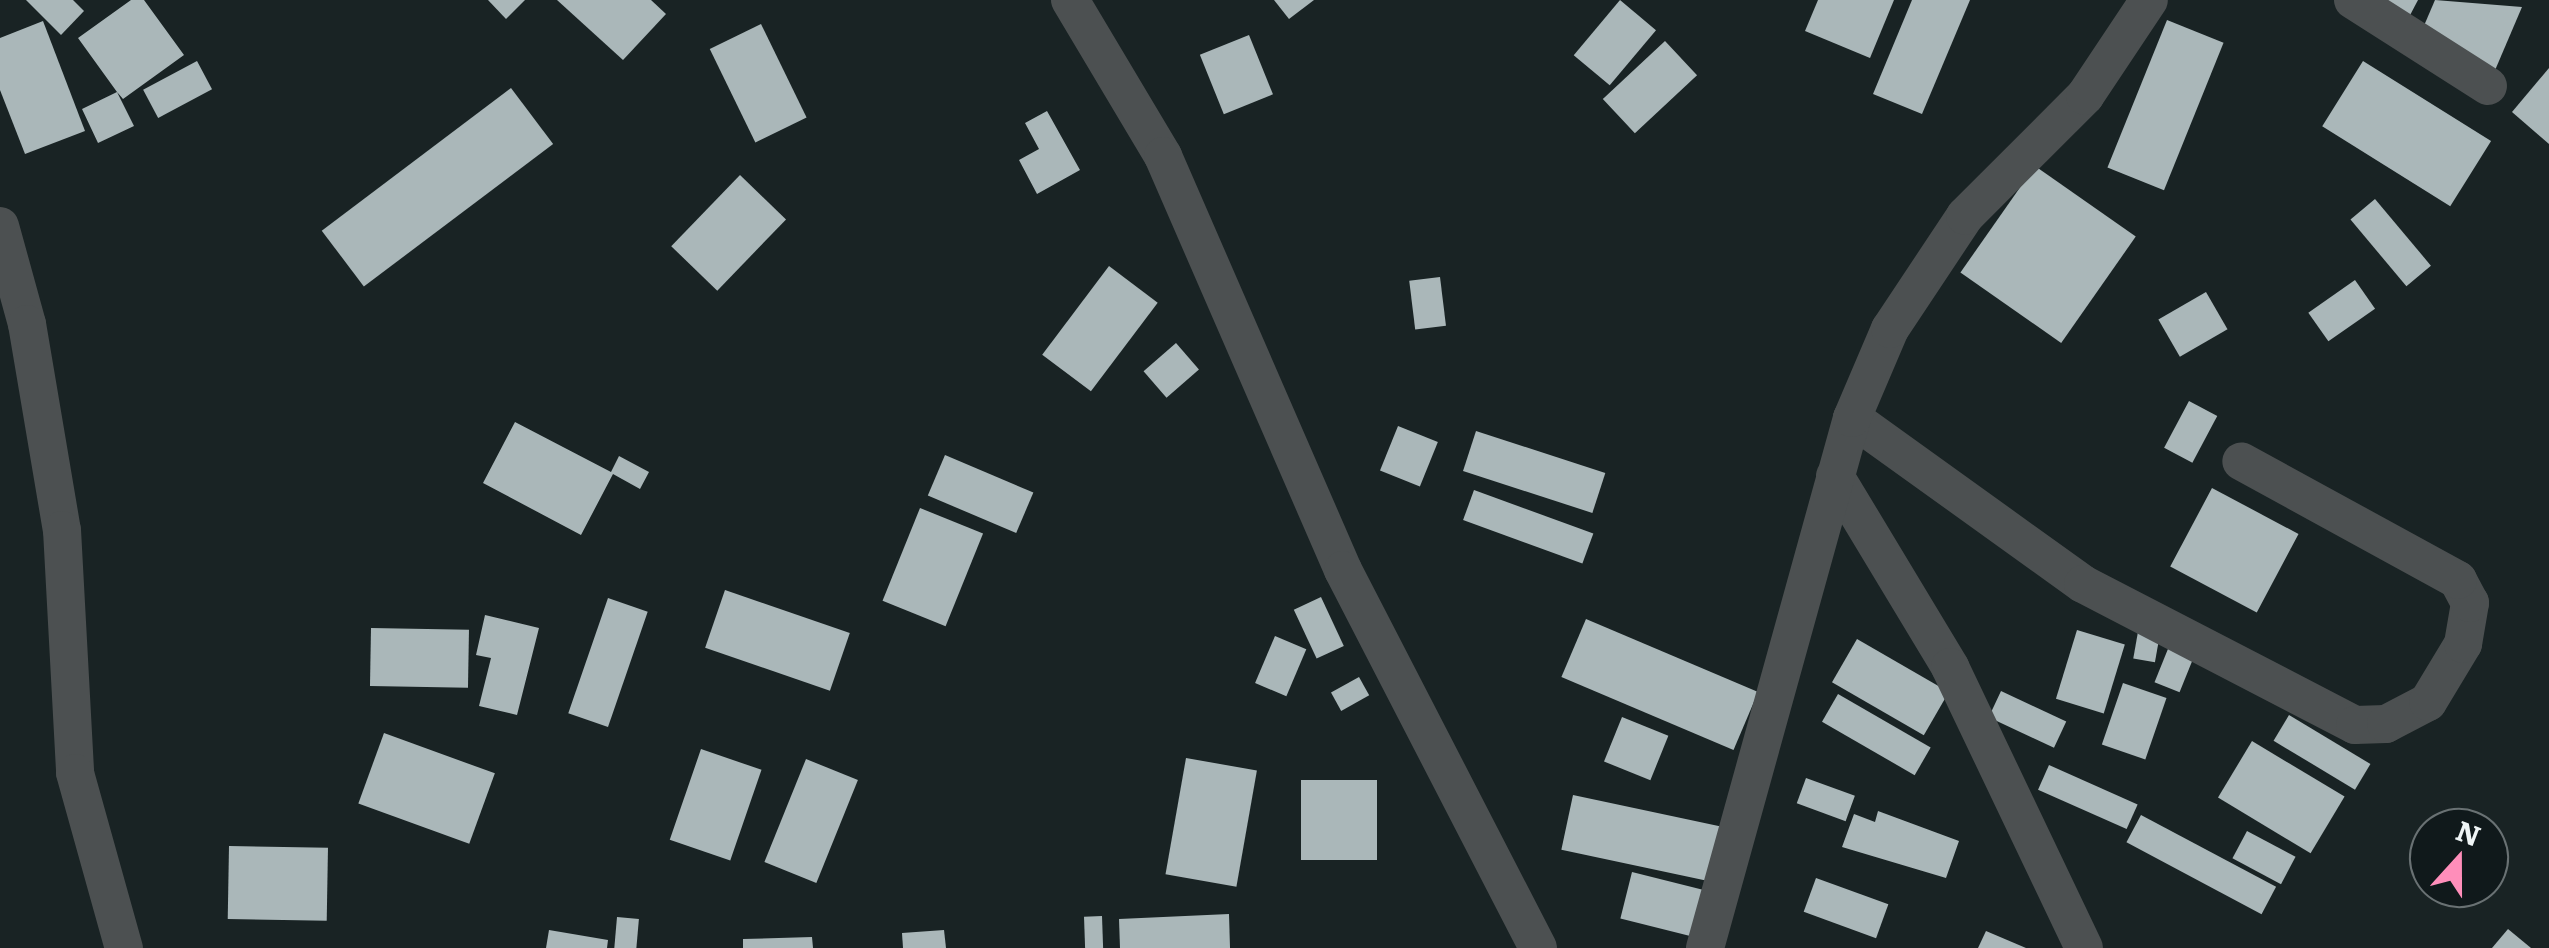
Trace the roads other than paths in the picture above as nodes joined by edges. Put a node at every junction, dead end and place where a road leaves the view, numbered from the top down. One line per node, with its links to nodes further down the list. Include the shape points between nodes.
1 (1070, 0): 10 (street, via 1163,156 1343,570)
2 (2149, 0): 6 (street, via 2085,96 1965,216 1922,274)
3 (2353, 0): 4 (street)
4 (2488, 86)
5 (0, 226): 9 (street, via 28,324 62,530 75,774)
6 (1852, 418): 7 (street, via 2083,584 2355,726 2386,724 2428,702 2463,644 2470,603 2458,580); 8 (street)
7 (2241, 460)
8 (1835, 476): 11 (street); 12 (street, via 1950,666)
9 (124, 948)
10 (1538, 948)
11 (1705, 948)
12 (2084, 948)

